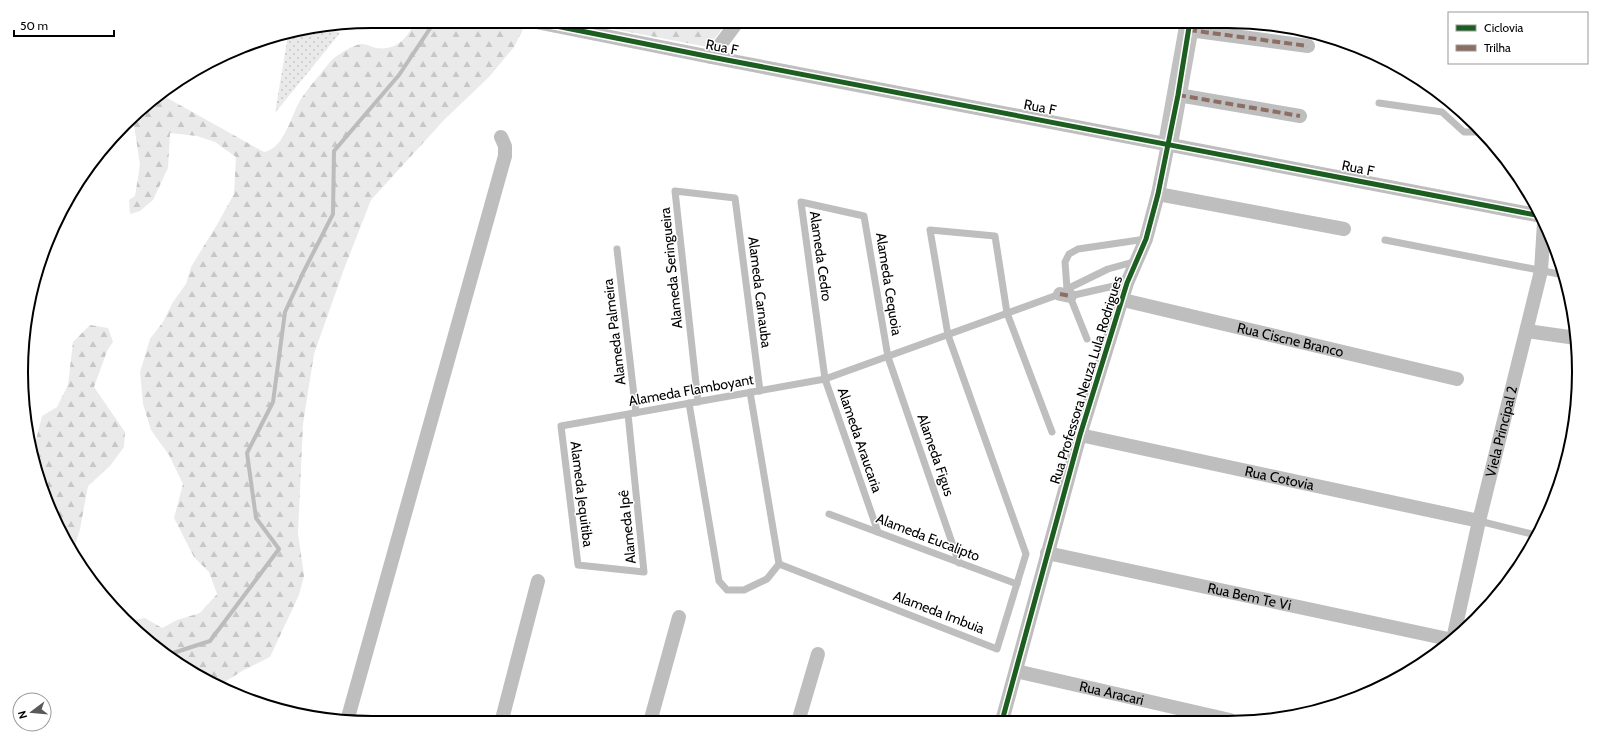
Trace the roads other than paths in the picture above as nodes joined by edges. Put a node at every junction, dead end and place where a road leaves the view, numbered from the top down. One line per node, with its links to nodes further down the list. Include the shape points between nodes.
1 (566, 28): 6 (street, Rua F)
2 (733, 28): 6 (street)
3 (1189, 28): 7 (street, Rua Professora Neuza Lula Rodrigues)
4 (1201, 28): 5 (street)
5 (1308, 46)
6 (711, 57): 12 (street, Rua F)
7 (1178, 95): 9 (street); 12 (street, Rua Professora Neuza Lula Rodrigues)
8 (1380, 103): 10 (lane, via 1442,112 1464,132)
9 (1300, 116)
10 (1474, 132)
11 (501, 137): 60 (street, via 505,146 505,156)
12 (1168, 144): 13 (street, Rua Professora Neuza Lula Rodrigues); 15 (street, Rua F)
13 (1158, 194): 17 (street); 19 (street, Rua Professora Neuza Lula Rodrigues)
14 (735, 198): 36 (lane, Alameda Carnauba); 38 (lane, Alameda Seringueira, via 675,191)
15 (1534, 215)
16 (864, 216): 33 (lane, Alameda Cequoia); 34 (lane, Alameda Cedro, via 801,202)
17 (1344, 229)
18 (1543, 234): 23 (street, Viela Principal 2)
19 (1146, 239): 22 (street, Rua Professora Neuza Lula Rodrigues); 26 (lane, via 1078,249 1069,254 1065,262)
20 (1385, 240): 23 (lane)
21 (617, 249): 40 (lane, Alameda Palmeira)
22 (1137, 261): 25 (street, Rua Professora Neuza Lula Rodrigues); 26 (lane, via 1108,269)
23 (1541, 271): 24 (lane); 29 (street, Viela Principal 2)
24 (1558, 274)
25 (1127, 283): 26 (lane); 27 (street, Rua Professora Neuza Lula Rodrigues)
26 (1066, 293): 28 (lane, Alameda Flamboyant); 32 (lane)
27 (1123, 300): 35 (street, Rua Ciscne Branco); 44 (street, Rua Professora Neuza Lula Rodrigues)
28 (1007, 314): 30 (lane, Alameda Flamboyant); 30 (lane, via 995,236 930,230); 43 (lane)
29 (1527, 331): 31 (street); 46 (street, Viela Principal 2)
30 (948, 335): 33 (lane, Alameda Flamboyant); 54 (lane, Alameda Imbuia, via 1026,554)
31 (1570, 337)
32 (1087, 339)
33 (888, 357): 34 (lane, Alameda Flamboyant); 50 (lane, Alameda Figus)
34 (825, 379): 36 (lane, Alameda Flamboyant); 47 (lane, Alameda Araucaria)
35 (1457, 379)
36 (760, 391): 37 (lane, Alameda Flamboyant)
37 (750, 392): 38 (lane, Alameda Flamboyant); 51 (lane)
38 (698, 402): 39 (lane, Alameda Flamboyant)
39 (689, 403): 40 (lane, Alameda Flamboyant); 51 (lane, via 719,581 727,590 744,590 767,579)
40 (636, 413): 41 (lane, Alameda Flamboyant)
41 (628, 414): 42 (lane, Alameda Flamboyant); 52 (lane, Alameda Ipê, via 644,572)
42 (561, 426): 52 (lane, Alameda Jequitiba)
43 (1052, 432)
44 (1080, 435): 46 (street, Rua Cotovia); 49 (street, Rua Professora Neuza Lula Rodrigues)
45 (829, 514): 47 (lane, Alameda Eucalipto)
46 (1479, 521): 48 (lane); 56 (street, Viela Principal 2)
47 (878, 532): 50 (lane, Alameda Eucalipto)
48 (1532, 534)
49 (1047, 553): 57 (street, Rua Bem Te Vi); 59 (street, Rua Professora Neuza Lula Rodrigues)
50 (959, 563): 54 (lane, Alameda Eucalipto)
51 (779, 564): 54 (lane, Alameda Imbuia, via 997,649)
52 (578, 565)
53 (538, 581): 61 (street)
54 (1017, 584)
55 (679, 617): 62 (street)
56 (1455, 631)
57 (1446, 638)
58 (818, 654): 63 (street)
59 (1016, 672): 64 (street, Rua Professora Neuza Lula Rodrigues); 65 (street, Rua Aracari)
60 (348, 715)
61 (503, 716)
62 (652, 716)
63 (800, 716)
64 (1003, 716)
65 (1212, 716)

